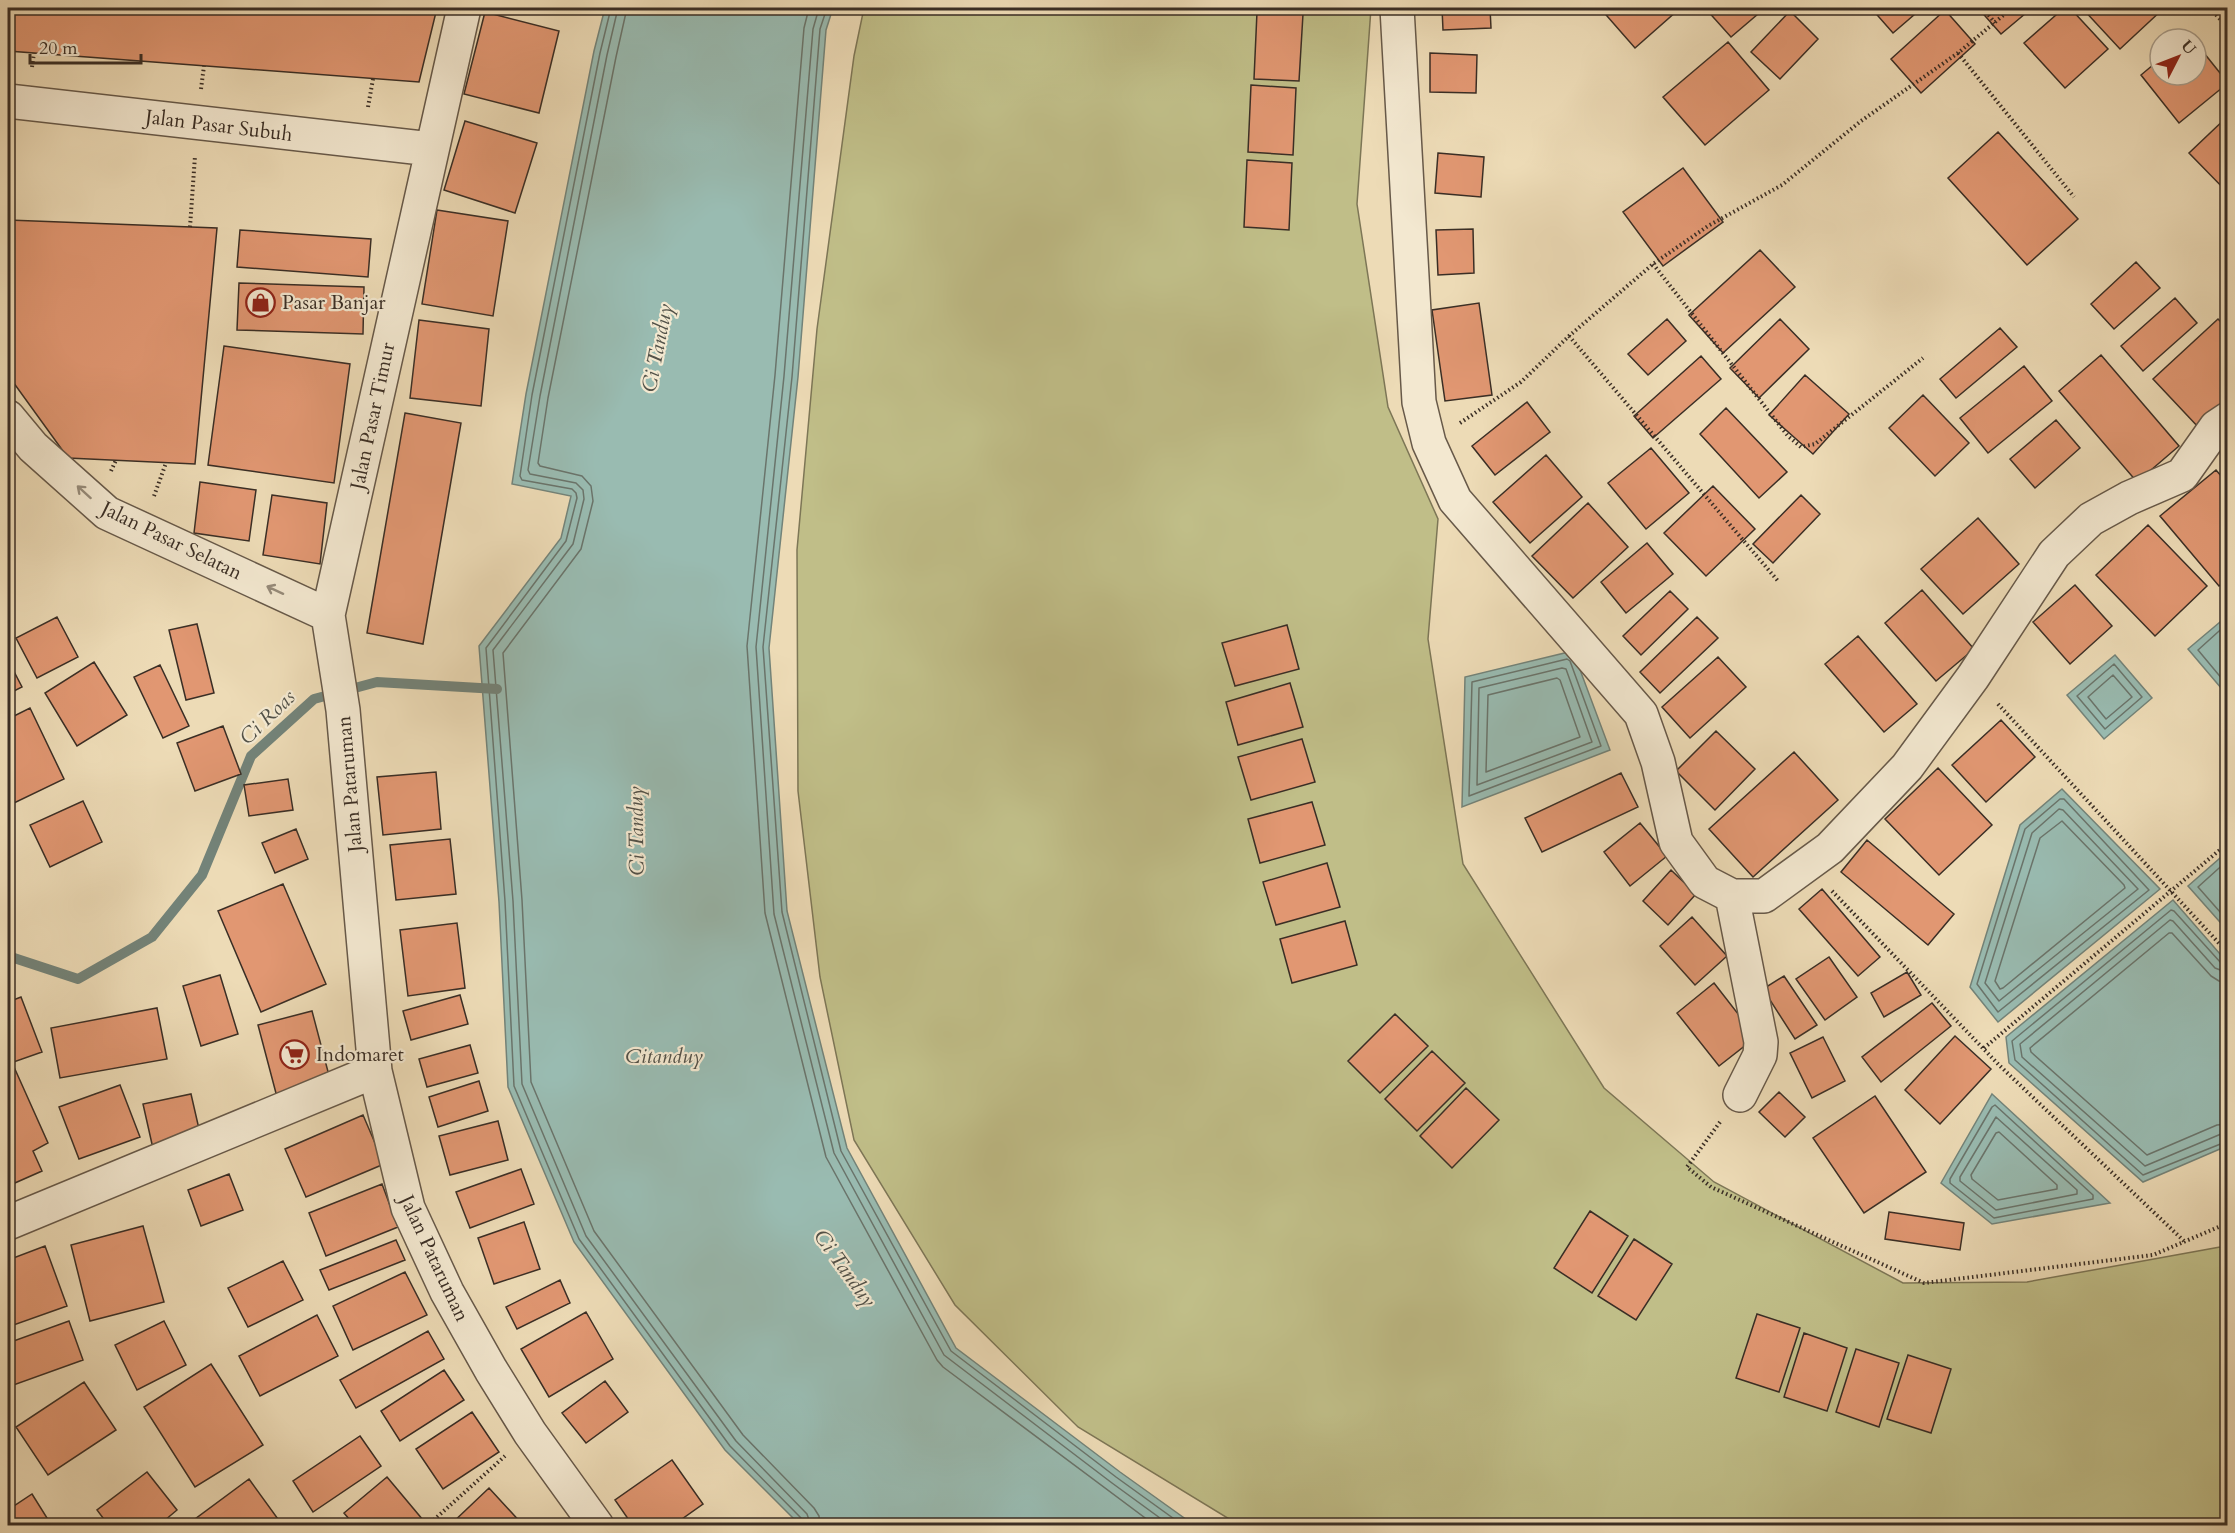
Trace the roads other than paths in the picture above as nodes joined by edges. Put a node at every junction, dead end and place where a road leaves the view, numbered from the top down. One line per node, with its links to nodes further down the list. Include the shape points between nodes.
1 (464, 8): 4 (street, Jalan Pasar Timur)
2 (1397, 8): 8 (street, via 1419,402 1429,443 1455,500 1641,714 1658,762 1676,842 1705,882)
3 (8, 101): 4 (street, Jalan Pasar Subuh)
4 (431, 149): 7 (street, Jalan Pasar Timur)
5 (8, 417): 7 (street, Jalan Pasar Selatan, one-way to 5, via 107,513 33,447)
6 (2228, 419): 8 (street, via 2216,427 2182,475 2091,519 2054,554 1973,677 1907,767 1830,848 1764,896)
7 (328, 615): 9 (street, Jalan Pataruman, via 343,710)
8 (1732, 896): 10 (street, via 1761,1042 1760,1055)
9 (375, 1071): 11 (street); 12 (street, Jalan Pataruman, via 408,1208 447,1292 530,1433)
10 (1740, 1095)
11 (8, 1223)
12 (597, 1526)

